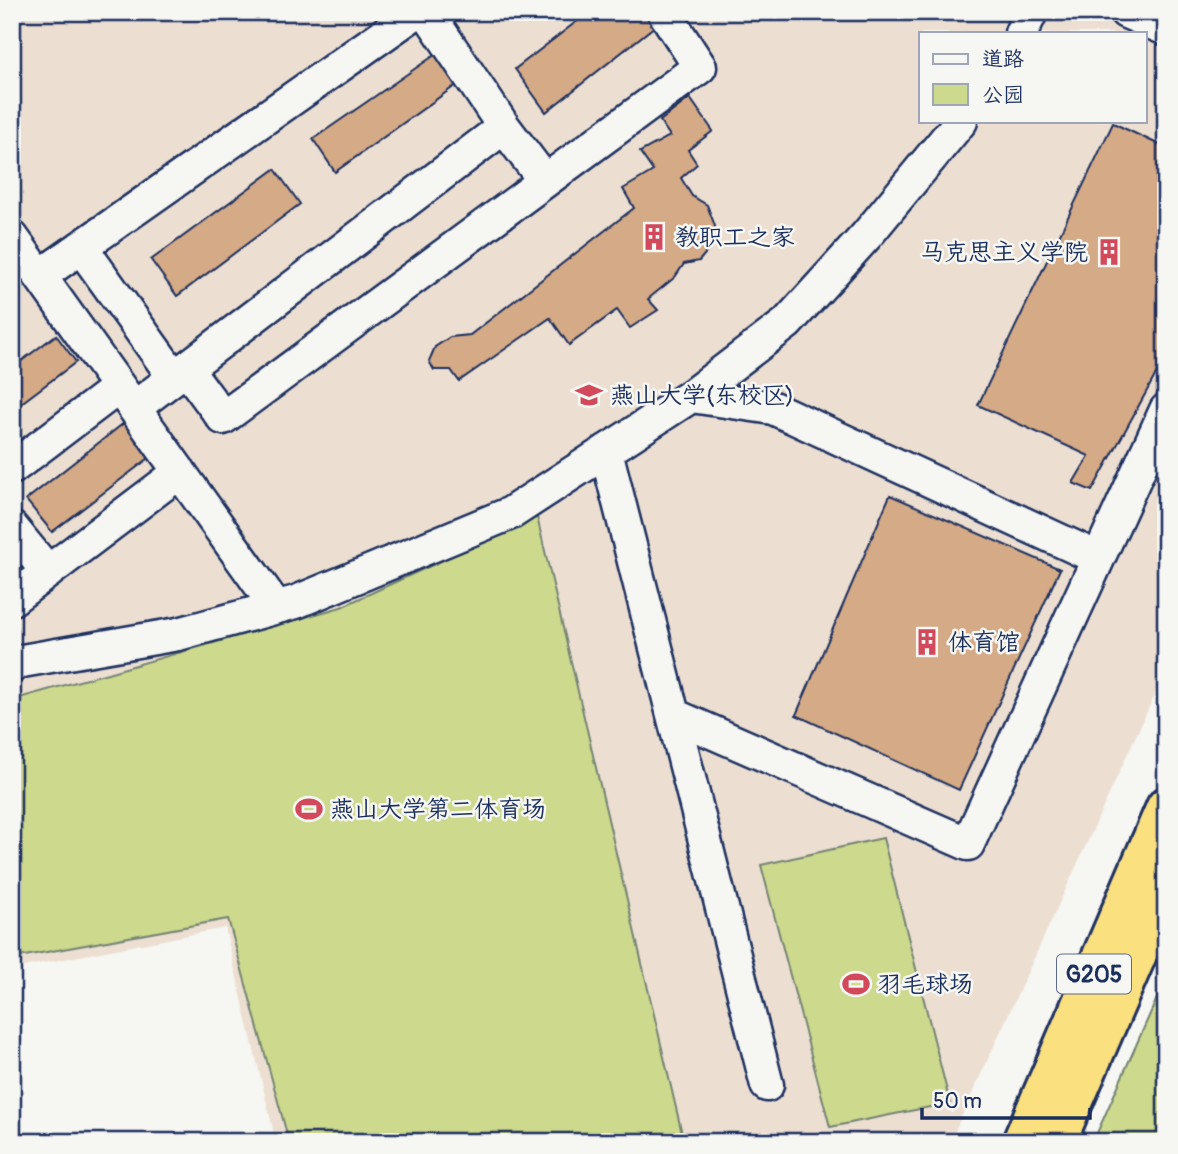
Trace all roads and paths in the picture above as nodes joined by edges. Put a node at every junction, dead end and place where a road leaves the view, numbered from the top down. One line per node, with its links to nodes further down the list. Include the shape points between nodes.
1 (416, 12): 12 (street)
2 (427, 12): 9 (street)
3 (664, 12): 10 (street, via 700,67)
4 (1031, 12): 7 (street)
5 (1126, 12): 6 (street)
6 (1166, 29)
7 (1021, 32)
8 (960, 122): 15 (street, via 787,323)
9 (504, 127): 10 (street); 14 (street)
10 (545, 181): 14 (street, via 223,418)
11 (12, 237): 13 (street)
12 (81, 247): 13 (street); 14 (street)
13 (40, 276): 16 (street)
14 (180, 373): 16 (street)
15 (691, 396): 18 (street); 22 (street, via 773,408)
16 (127, 397): 19 (street); 20 (street)
17 (1166, 410): 22 (street)
18 (606, 451): 25 (street, via 511,513); 27 (street)
19 (12, 468)
20 (180, 472): 23 (street); 25 (street)
21 (12, 528): 23 (street)
22 (1098, 558): 27 (street, via 968,844)
23 (48, 572): 24 (street)
24 (12, 598)
25 (276, 607): 26 (street, via 178,634)
26 (12, 666)
27 (673, 715): 30 (street)
28 (1166, 807): 31 (highway, G205)
29 (1166, 887): 32 (highway, G205)
30 (767, 1085)
31 (1022, 1142)
32 (1056, 1142)

